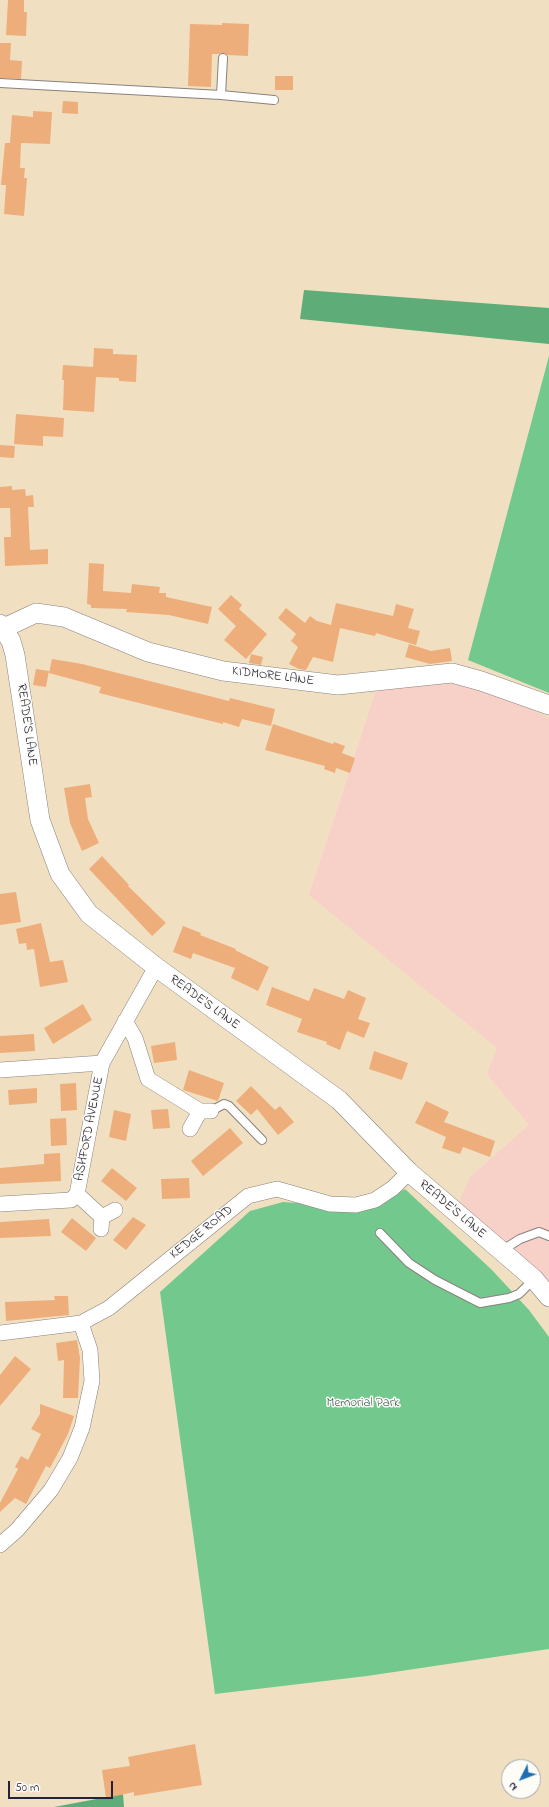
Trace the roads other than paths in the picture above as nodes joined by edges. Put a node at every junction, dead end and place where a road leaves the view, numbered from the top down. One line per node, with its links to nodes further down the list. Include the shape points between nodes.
1 (223, 58): 3 (lane)
2 (0, 83): 3 (lane)
3 (221, 95): 4 (lane)
4 (274, 100)
5 (2, 626): 6 (street, KIDMORE LANE, via 36,613 64,617 148,652 223,671 338,685 452,673); 7 (street, READE'S LANE, via 15,655 40,820 60,874 89,914)
6 (549, 705)
7 (156, 967): 8 (street, ASHFORD AVENUE); 14 (street, READE'S LANE, via 339,1100)
8 (125, 1021): 9 (street, ASHFORD AVENUE); 11 (street, via 135,1038 148,1079)
9 (102, 1063): 10 (street, ASHFORD AVENUE); 15 (street, ASHFORD AVENUE)
10 (0, 1070)
11 (205, 1111): 12 (street); 13 (lane, via 224,1104 229,1106)
12 (190, 1129)
13 (262, 1140)
14 (409, 1172): 20 (street, READE'S LANE); 23 (street, KEDGE ROAD, via 393,1188 375,1200 356,1205 330,1204 277,1189 248,1196 109,1308)
15 (78, 1194): 16 (street, ASHFORD AVENUE, via 71,1200); 17 (street, ASHFORD AVENUE)
16 (0, 1204)
17 (106, 1218)
18 (380, 1234): 21 (lane, via 414,1266 480,1303 519,1294)
19 (549, 1236): 20 (lane, via 539,1232 520,1239)
20 (501, 1251): 21 (street, READE'S LANE)
21 (534, 1279): 22 (street, READE'S LANE)
22 (549, 1297)
23 (81, 1323): 24 (street, KEDGE ROAD); 25 (street, via 90,1350 92,1381 82,1428 70,1458 51,1490 17,1530)
24 (0, 1333)
25 (0, 1545)

